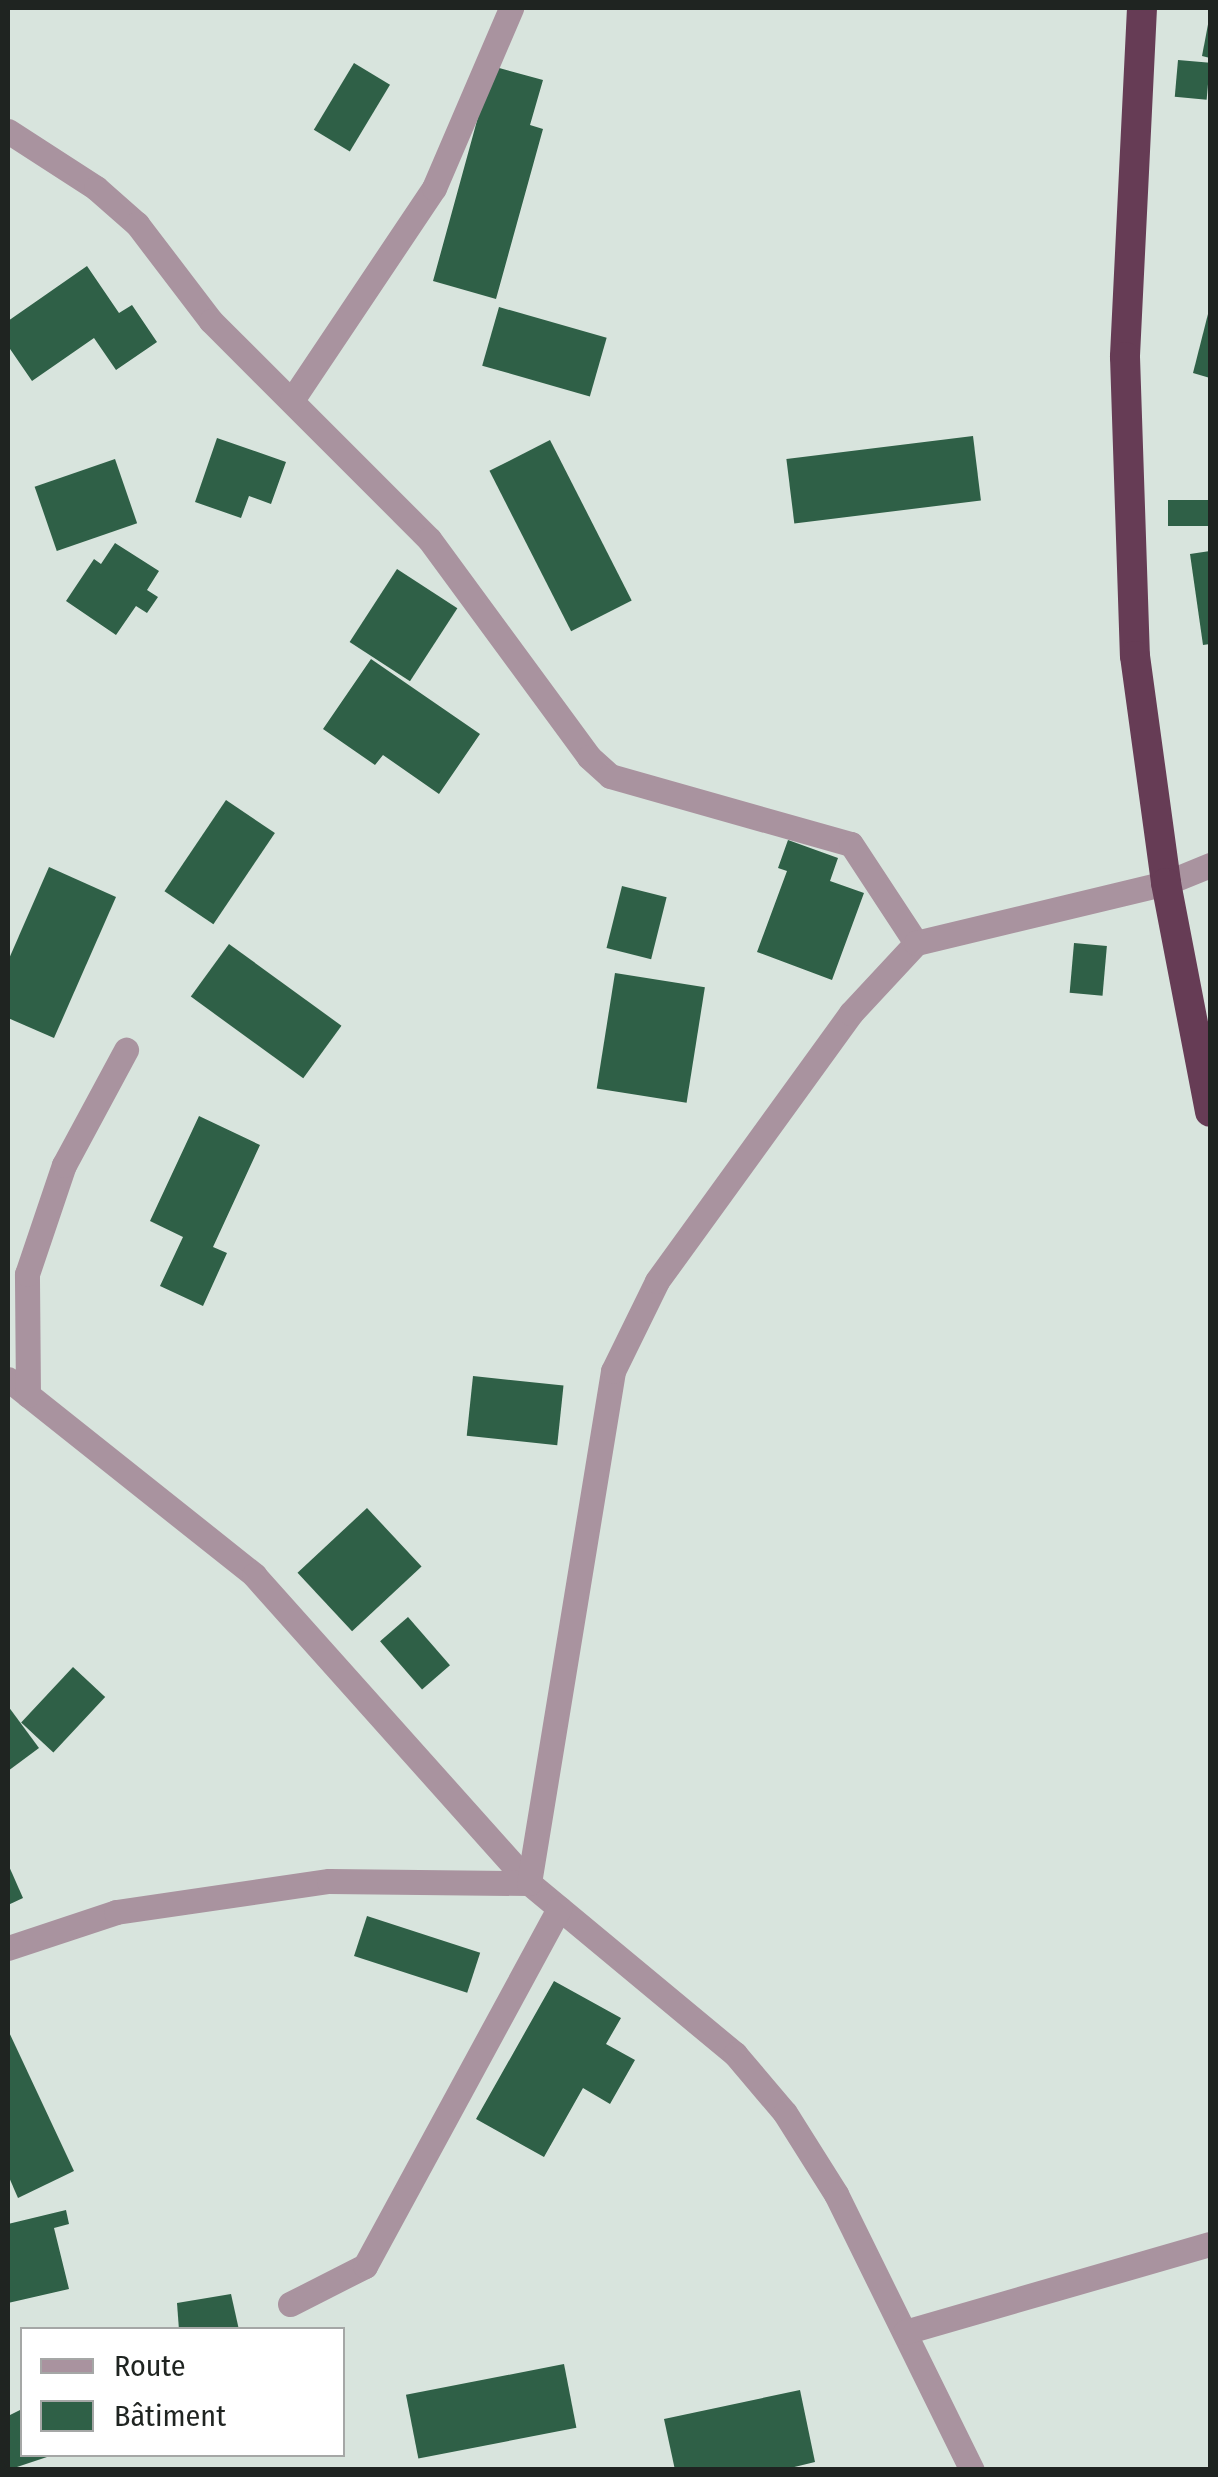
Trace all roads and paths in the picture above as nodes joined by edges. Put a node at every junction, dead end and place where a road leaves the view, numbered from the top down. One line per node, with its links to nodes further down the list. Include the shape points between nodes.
1 (511, 8): 4 (street, via 434,188)
2 (1142, 8): 6 (highway, via 1133,115 1126,512 1134,656)
3 (8, 132): 4 (street, via 96,188 137,224 212,321)
4 (292, 400): 7 (street, via 429,540 610,776 851,844)
5 (1210, 866): 6 (street)
6 (1166, 884): 7 (street); 9 (highway)
7 (916, 943): 12 (street, via 851,1013 633,1320 613,1371)
8 (126, 1050): 11 (street, via 64,1166 27,1274)
9 (1208, 1095)
10 (8, 1378): 11 (street)
11 (28, 1395): 12 (street, via 254,1575)
12 (529, 1883): 13 (street); 14 (street, via 329,1881 116,1912)
13 (559, 1908): 16 (street, via 365,2266); 17 (street, via 734,2054 785,2114 836,2194)
14 (8, 1948)
15 (1210, 2244): 17 (street)
16 (290, 2304)
17 (905, 2332): 18 (street)
18 (972, 2470)

